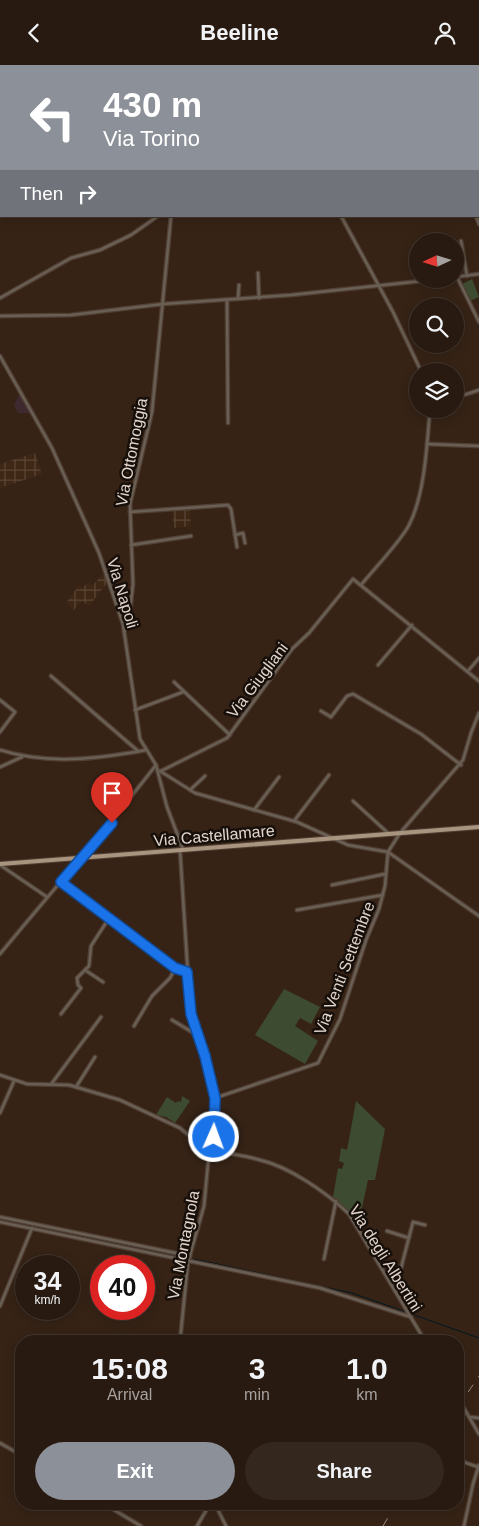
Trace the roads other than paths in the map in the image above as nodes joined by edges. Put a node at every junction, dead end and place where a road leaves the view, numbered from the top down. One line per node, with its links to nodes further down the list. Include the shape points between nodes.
1 (157, 217): 13 (street, via 131,235 100,250 71,258)
2 (171, 217): 17 (street, Via Ottomoggia)
3 (342, 217): 11 (street)
4 (464, 258): 8 (street)
5 (258, 273): 14 (street)
6 (479, 275): 8 (street)
7 (464, 276): 8 (street)
8 (467, 276)
9 (409, 282): 11 (street)
10 (239, 285): 15 (street)
11 (378, 285): 14 (street); 21 (street)
12 (462, 288): 19 (street)
13 (0, 298)
14 (259, 298): 15 (street)
15 (238, 299): 16 (street)
16 (227, 301): 17 (street); 25 (street)
17 (163, 304): 18 (street, via 71,315); 28 (street, Via Ottomoggia, via 152,412 131,495)
18 (0, 316)
19 (479, 322)
20 (0, 357): 36 (street, Via Napoli, via 22,393 74,497 99,553)
21 (417, 363)
22 (479, 391): 23 (street)
23 (464, 395)
24 (429, 418): 26 (street)
25 (228, 423)
26 (427, 444): 27 (street); 34 (street, via 418,497 409,526)
27 (479, 446)
28 (130, 513): 29 (street, via 228,505); 32 (street, Via Ottomoggia)
29 (235, 535): 31 (street, via 243,533); 33 (street)
30 (191, 536): 32 (street)
31 (245, 543)
32 (131, 545): 36 (street, Via Ottomoggia, via 133,584 129,619)
33 (237, 547)
34 (361, 585): 35 (street); 49 (street, Via Giugliani, via 353,579 310,633 292,649)
35 (412, 625): 38 (street); 39 (street)
36 (124, 632): 45 (street, Via Napoli)
37 (479, 658): 39 (street)
38 (378, 665)
39 (468, 671): 41 (street)
40 (51, 676): 52 (street)
41 (479, 681)
42 (174, 682): 43 (street)
43 (184, 691): 45 (street); 49 (street)
44 (0, 700): 48 (street, via 15,712)
45 (135, 710): 51 (street, Via Napoli, via 140,739)
46 (321, 711): 54 (street, via 330,717 347,696 353,694 421,734)
47 (479, 713): 54 (street)
48 (0, 732)
49 (230, 735): 57 (street, Via Giugliani)
50 (0, 750): 53 (street)
51 (146, 750): 52 (street); 56 (street, Via Napoli)
52 (138, 751): 53 (street, via 61,759)
53 (23, 756): 55 (street)
54 (460, 765): 67 (street)
55 (0, 767)
56 (156, 767): 57 (street); 69 (street, Via Napoli); 71 (street)
57 (161, 771): 61 (street)
58 (330, 775): 64 (street)
59 (205, 776): 61 (street)
60 (279, 777): 63 (street)
61 (190, 790): 63 (street)
62 (353, 801): 66 (street)
63 (254, 810): 64 (street)
64 (294, 821): 68 (street)
65 (479, 827): 67 (main road, Via Castellamare)
66 (388, 833): 67 (main road, Via Castellamare); 68 (main road, Via Castellamare)
67 (400, 833): 70 (street, Via Venti Settembre)
68 (331, 838): 69 (main road, Via Castellamare); 70 (street, via 348,845)
69 (181, 850): 71 (main road, Via Castellamare); 84 (street, Via Napoli)
70 (388, 852): 73 (street, Via Venti Settembre); 79 (street)
71 (83, 858): 72 (main road, Via Castellamare); 74 (street)
72 (0, 864): 77 (street)
73 (385, 874): 75 (street); 76 (street, Via Venti Settembre)
74 (61, 882): 77 (street); 80 (street)
75 (332, 885)
76 (383, 895): 78 (street); 96 (street, Via Venti Settembre, via 347,1000 318,1063)
77 (47, 897): 81 (street)
78 (298, 910)
79 (479, 916)
80 (110, 919): 82 (street); 83 (street, via 91,946 89,966)
81 (0, 954)
82 (175, 968): 84 (street); 89 (street, via 152,996)
83 (85, 971): 85 (street); 86 (street, via 77,978 81,988)
84 (187, 972): 90 (street, Via Montagnola, via 190,1007)
85 (102, 982)
86 (61, 1014)
87 (101, 1017): 94 (street)
88 (172, 1020): 90 (street)
89 (134, 1026)
90 (198, 1035): 96 (street, Via Montagnola)
91 (96, 1057): 95 (street)
92 (0, 1075): 93 (street)
93 (14, 1081): 94 (street); 97 (street)
94 (52, 1083): 95 (street)
95 (76, 1087): 98 (street, via 120,1100 174,1125)
96 (215, 1098): 98 (street, Via Montagnola)
97 (0, 1113)
98 (211, 1152): 99 (street, Via degli Albertini, via 262,1160); 106 (street, Via Montagnola, via 204,1206)
99 (336, 1201): 107 (street); 109 (street, Via degli Albertini, via 349,1214)
100 (0, 1217): 106 (street)
101 (0, 1223): 103 (street)
102 (425, 1225): 105 (street, via 413,1221)
103 (32, 1228): 108 (street); 110 (street)
104 (387, 1231): 105 (street)
105 (409, 1238): 109 (street)
106 (190, 1256): 108 (street, Via Montagnola)
107 (324, 1259)
108 (189, 1260): 111 (street, via 320,1288); 112 (street, Via Montagnola)
109 (395, 1291): 111 (street, Via degli Albertini)
110 (0, 1306)
111 (409, 1314): 113 (street, Via degli Albertini)
112 (181, 1335)
113 (421, 1335)
114 (464, 1408): 115 (street)
115 (469, 1417): 116 (street); 117 (street)
116 (479, 1418)
117 (479, 1434)
118 (0, 1443): 119 (street)
119 (15, 1452)
120 (464, 1462): 121 (street)
121 (479, 1466): 128 (street)
122 (114, 1510): 125 (street)
123 (206, 1510): 126 (street)
124 (218, 1510): 127 (street)
125 (141, 1526)
126 (197, 1526)
127 (226, 1526)
128 (464, 1526)

